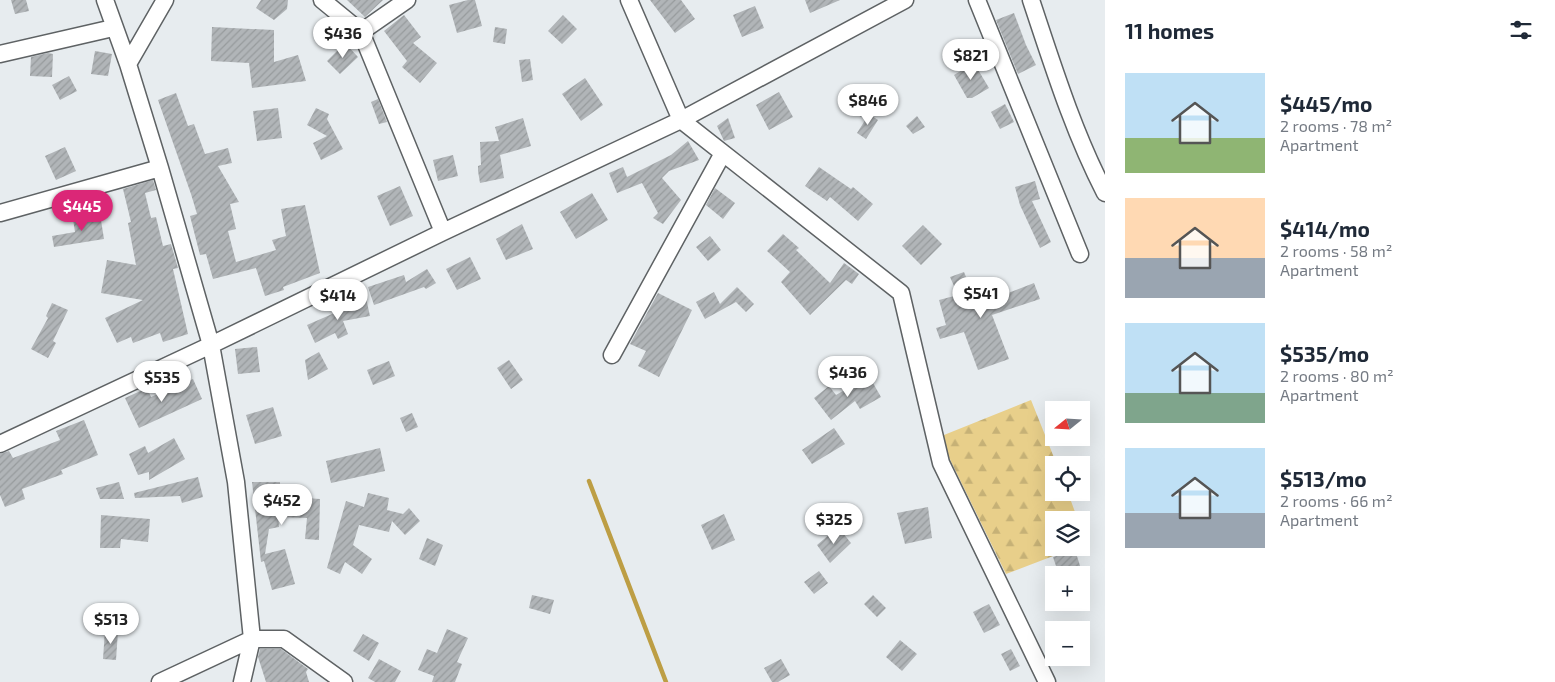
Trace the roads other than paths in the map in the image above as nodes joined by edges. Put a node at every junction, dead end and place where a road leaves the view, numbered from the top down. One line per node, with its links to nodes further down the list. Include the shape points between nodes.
1 (105, 0): 9 (street)
2 (165, 0): 12 (street)
3 (322, 0): 10 (street)
4 (407, 0): 10 (street)
5 (905, 0): 13 (street)
6 (978, 0): 19 (street)
7 (1031, 0): 16 (street, via 1065,104)
8 (633, 2): 13 (street)
9 (113, 28): 11 (street); 12 (street)
10 (361, 32): 18 (street)
11 (0, 54)
12 (128, 64): 15 (street)
13 (681, 120): 14 (street); 18 (street)
14 (723, 153): 21 (street); 27 (street, via 901,293 941,463)
15 (160, 168): 17 (street); 20 (street)
16 (1105, 192)
17 (0, 214)
18 (443, 232): 20 (street)
19 (1080, 254)
20 (211, 346): 22 (street); 23 (street, via 236,482)
21 (612, 355)
22 (0, 444)
23 (252, 638): 24 (street); 25 (street); 26 (street, via 284,639)
24 (160, 682)
25 (242, 682)
26 (344, 682)
27 (1047, 682)

